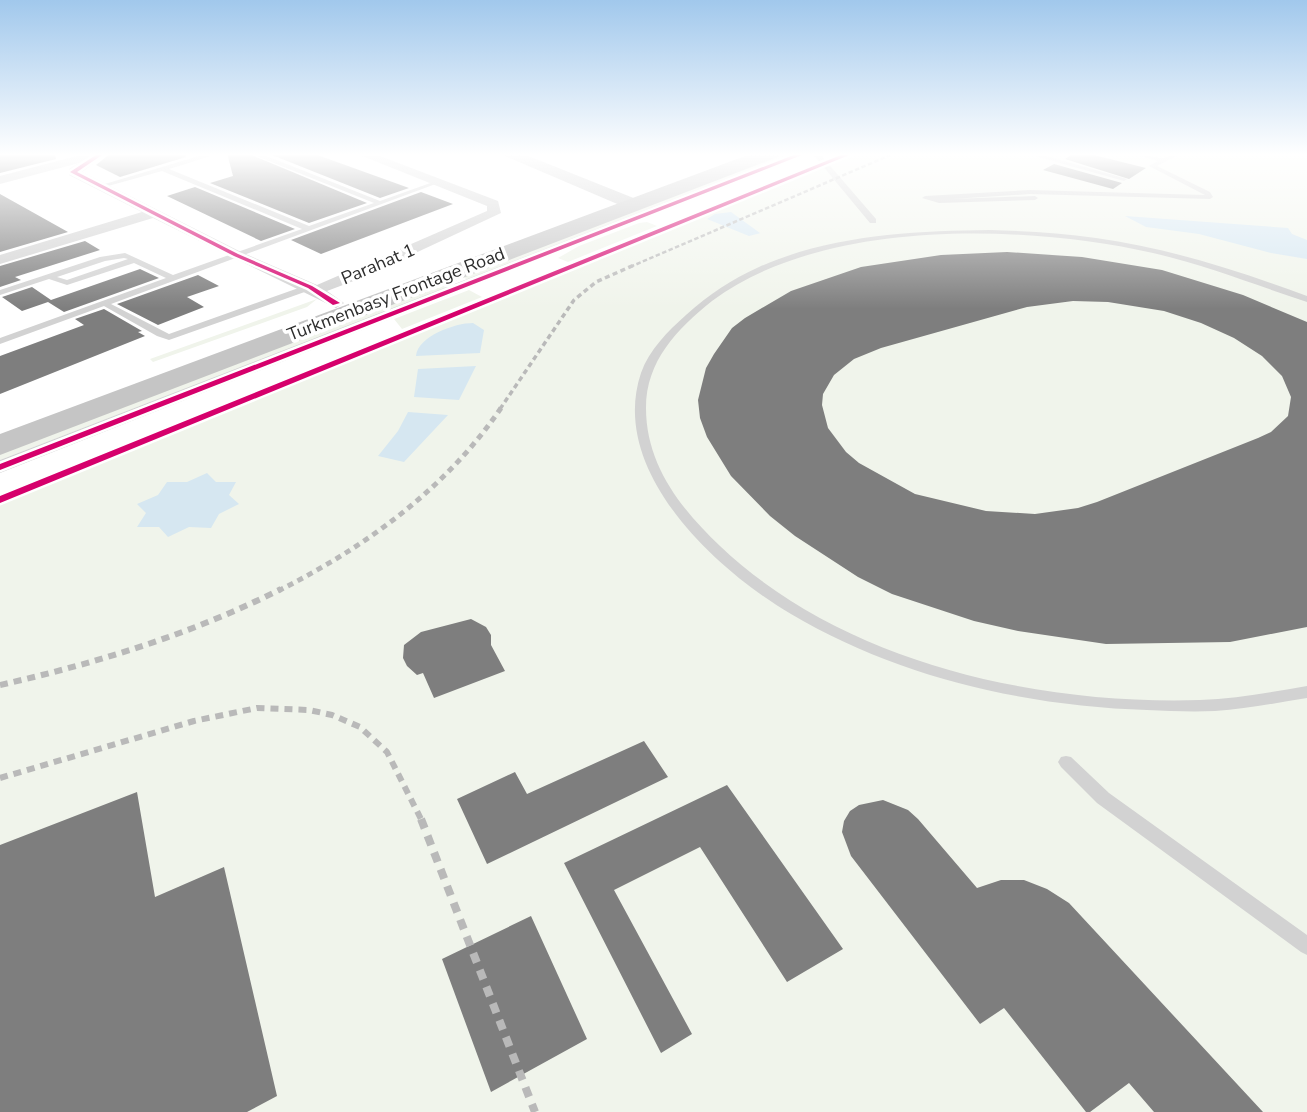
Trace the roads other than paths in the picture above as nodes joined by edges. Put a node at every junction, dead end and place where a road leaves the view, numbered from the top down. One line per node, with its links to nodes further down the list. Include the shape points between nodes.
1 (137, 205): 9 (street)
2 (251, 205): 11 (lane)
3 (375, 205): 11 (lane)
4 (493, 205): 16 (street, Parahat 1, via 494,213)
5 (617, 205): 16 (main road)
6 (620, 205): 21 (main road)
7 (672, 205): 22 (street, Turkmenbasy Frontage Road)
8 (859, 205): 10 (lane)
9 (154, 214): 12 (street); 13 (street)
10 (873, 221)
11 (309, 229): 12 (lane)
12 (236, 255): 14 (lane); 16 (street)
13 (0, 260)
14 (172, 278): 15 (lane, via 134,260 67,283 50,276); 18 (lane)
15 (0, 293)
16 (321, 293): 18 (lane, via 169,337); 20 (main road)
17 (1307, 299): 23 (lane, via 1175,255 1079,238 959,231 845,244 763,269 728,287 692,314 668,336 646,370 641,422 642,439 656,473 707,543 764,590 835,632 878,650 981,683 1085,701 1188,707)
18 (104, 303): 19 (lane)
19 (2, 337)
20 (0, 426)
21 (0, 445)
22 (0, 467)
23 (1307, 692)
24 (1066, 762): 25 (lane, via 1118,809)
25 (1307, 946)

